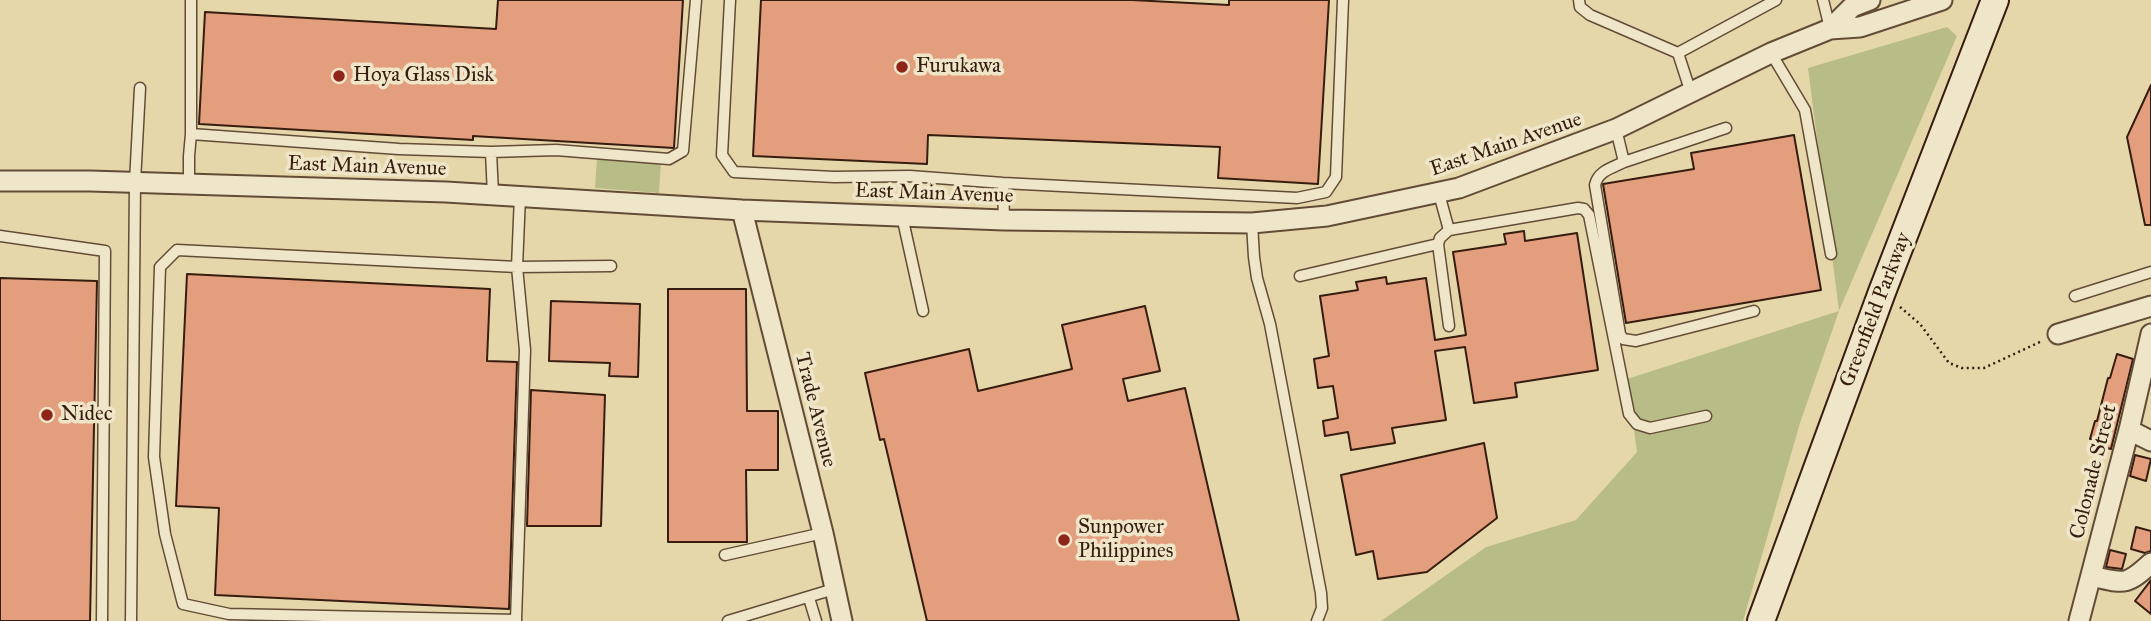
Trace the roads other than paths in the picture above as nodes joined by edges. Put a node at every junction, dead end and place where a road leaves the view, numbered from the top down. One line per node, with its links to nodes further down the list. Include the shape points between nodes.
1 (191, 0): 18 (lane)
2 (696, 0): 19 (lane, via 683,151 669,159 556,150)
3 (730, 0): 23 (lane, via 722,155 734,172)
4 (1343, 0): 23 (lane, via 1336,177 1326,192 1297,198)
5 (1579, 0): 12 (lane, via 1580,8 1590,15)
6 (1776, 0): 12 (lane)
7 (1823, 0): 11 (lane)
8 (1870, 0): 11 (street, East Main Avenue, via 1852,7)
9 (1942, 0): 11 (street, East Main Avenue, via 1860,27)
10 (1995, 0): 62 (main road, Greenfield Parkway)
11 (1830, 29): 13 (street, East Main Avenue)
12 (1678, 53): 15 (lane)
13 (1771, 53): 15 (street, East Main Avenue); 35 (lane, via 1805,110)
14 (140, 88): 22 (lane)
15 (1691, 93): 17 (street, East Main Avenue)
16 (1726, 128): 20 (lane)
17 (1616, 130): 20 (lane); 25 (street, East Main Avenue)
18 (191, 134): 19 (lane); 24 (lane)
19 (491, 152): 26 (lane)
20 (1624, 162): 43 (lane, via 1601,173 1595,185 1623,338 1636,341)
21 (0, 181): 22 (street, East Main Avenue)
22 (135, 183): 24 (street, East Main Avenue); 57 (lane)
23 (1003, 183): 30 (lane)
24 (189, 184): 26 (street, East Main Avenue)
25 (1439, 194): 31 (street, East Main Avenue, via 1327,216); 32 (lane)
26 (493, 195): 27 (street, East Main Avenue)
27 (520, 197): 28 (street, East Main Avenue); 37 (lane)
28 (742, 210): 29 (street, East Main Avenue); 50 (street, Trade Avenue)
29 (902, 216): 30 (street, East Main Avenue); 42 (lane)
30 (1003, 220): 31 (street, East Main Avenue)
31 (1252, 223): 61 (lane, via 1255,268 1270,324 1321,593)
32 (1449, 230): 34 (lane); 47 (lane, via 1584,209 1589,215 1629,414 1637,424 1650,428)
33 (0, 236): 56 (lane, via 105,251)
34 (1438, 244): 39 (lane); 44 (lane)
35 (1831, 254)
36 (611, 266): 37 (lane)
37 (517, 267): 37 (lane, via 177,250 160,267 154,457 165,534 183,604 229,614 516,620 526,350)
38 (2151, 272): 40 (lane)
39 (1300, 276)
40 (2075, 296)
41 (2151, 306): 45 (street)
42 (923, 311)
43 (1754, 311)
44 (1449, 326)
45 (2058, 334)
46 (2151, 334): 48 (street, Colonade Street)
47 (1706, 416)
48 (2129, 430): 49 (street); 53 (street, Colonade Street)
49 (2151, 441)
50 (823, 533): 51 (lane); 54 (street, Trade Avenue)
51 (725, 555)
52 (2151, 563): 53 (street, via 2129,582)
53 (2091, 576): 63 (street, Colonade Street)
54 (834, 589): 55 (lane); 60 (street, Trade Avenue)
55 (809, 598): 58 (lane); 59 (lane)
56 (102, 621)
57 (131, 621)
58 (728, 621)
59 (816, 621)
60 (842, 621)
61 (1317, 621)
62 (1761, 621)
63 (2079, 621)

